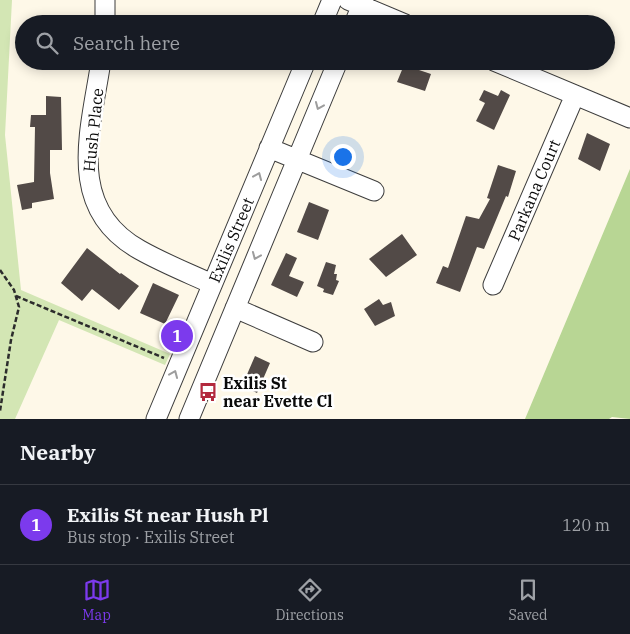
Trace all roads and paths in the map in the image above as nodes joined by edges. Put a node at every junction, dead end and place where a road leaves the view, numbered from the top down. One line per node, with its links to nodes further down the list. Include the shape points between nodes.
1 (105, 0): 4 (street)
2 (332, 0): 5 (street)
3 (358, 2): 6 (street); 7 (street)
4 (105, 15)
5 (326, 15)
6 (356, 15)
7 (386, 15)
8 (100, 70): 18 (street, Hush Place, via 87,166 95,203 104,218 128,242)
9 (302, 70): 14 (street, Exilis Street)
10 (334, 70): 15 (street, Exilis Street, one-way to 15)
11 (515, 70): 12 (street)
12 (575, 95): 13 (street); 19 (street, Parkana Court)
13 (630, 118)
14 (269, 148): 15 (street); 18 (street, Exilis Street, one-way to 14)
15 (297, 159): 16 (street); 21 (street, Exilis Street, one-way to 21)
16 (374, 191)
17 (0, 270): 20 (path)
18 (212, 284): 23 (street, Exilis Street)
19 (493, 285)
20 (16, 296): 23 (path); 24 (path, via 19,307)
21 (234, 308): 22 (street); 26 (street, Exilis Street)
22 (313, 342)
23 (178, 364): 25 (street, Exilis Street, one-way to 23)
24 (0, 411)
25 (156, 419)
26 (188, 419)

